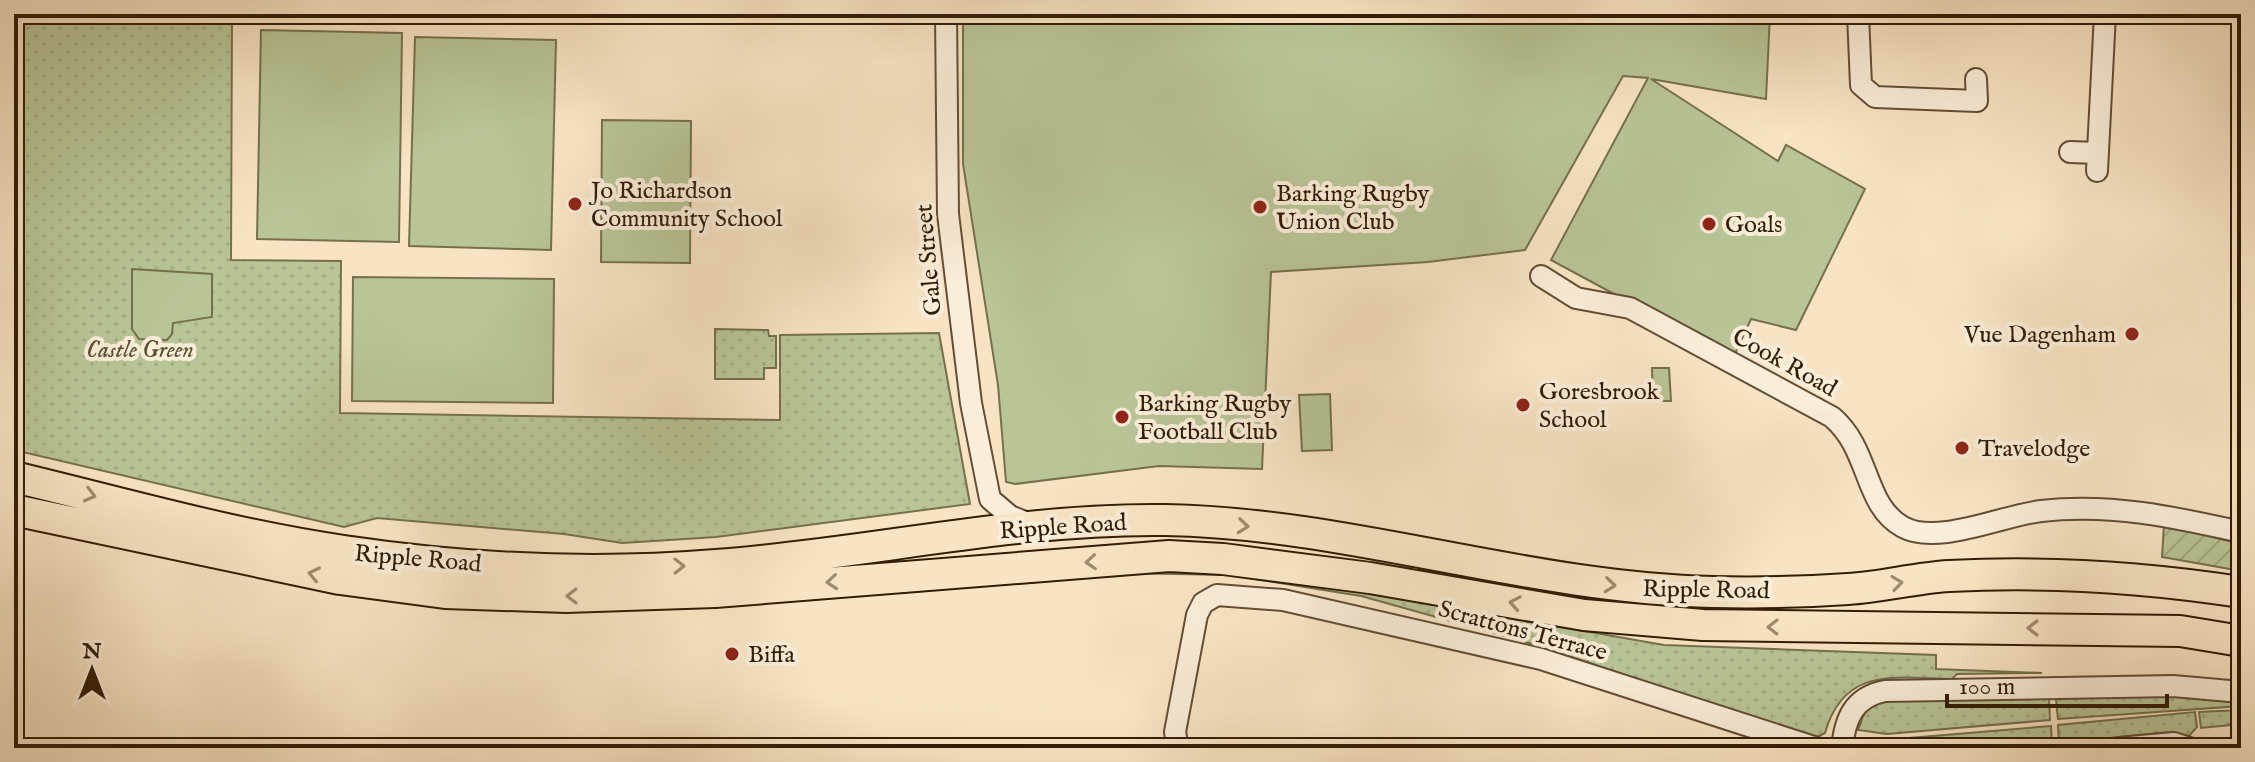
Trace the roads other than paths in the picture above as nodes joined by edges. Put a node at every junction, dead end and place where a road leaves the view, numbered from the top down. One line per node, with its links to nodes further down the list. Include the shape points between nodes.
1 (946, 14): 8 (street, Gale Street, via 948,214 971,403)
2 (1858, 14): 4 (street, via 1861,85 1875,97 1977,101)
3 (2105, 14): 5 (street, via 2097,162)
4 (1976, 79)
5 (2070, 152)
6 (1541, 276): 11 (street, Cook Road, via 1576,298 1630,308 1832,417 1852,439 1878,505 1904,528 1941,533 2038,511 2118,508)
7 (14, 477): 12 (highway, Ripple Road, one-way to 12, via 344,551 468,564 568,569 712,566)
8 (990, 499): 10 (street, via 1010,516); 12 (street)
9 (14, 510): 16 (highway, Ripple Road, one-way to 9, via 1703,625 1584,615 1370,578 1169,556 715,592 566,597 445,593 340,579)
10 (1036, 527): 12 (highway, Ripple Road); 14 (highway, Ripple Road, one-way to 14, via 1081,522 1218,523 1322,535 1576,582 1650,590 1852,589 1942,576)
11 (2241, 532)
12 (968, 534)
13 (2241, 573): 14 (highway, via 2177,570)
14 (2117, 576): 15 (highway)
15 (2241, 592)
16 (2111, 629): 17 (highway, via 2180,631); 18 (highway)
17 (2241, 641)
18 (2241, 661)
19 (2241, 692): 22 (street, via 2173,686 1885,691 1855,705)
20 (1178, 748): 21 (street, Scrattons Terrace, via 1175,732 1197,615 1208,598 1247,595 1541,659)
21 (1817, 748)
22 (1842, 748)
23 (2119, 748): 24 (street, via 2174,743)
24 (2189, 748)

